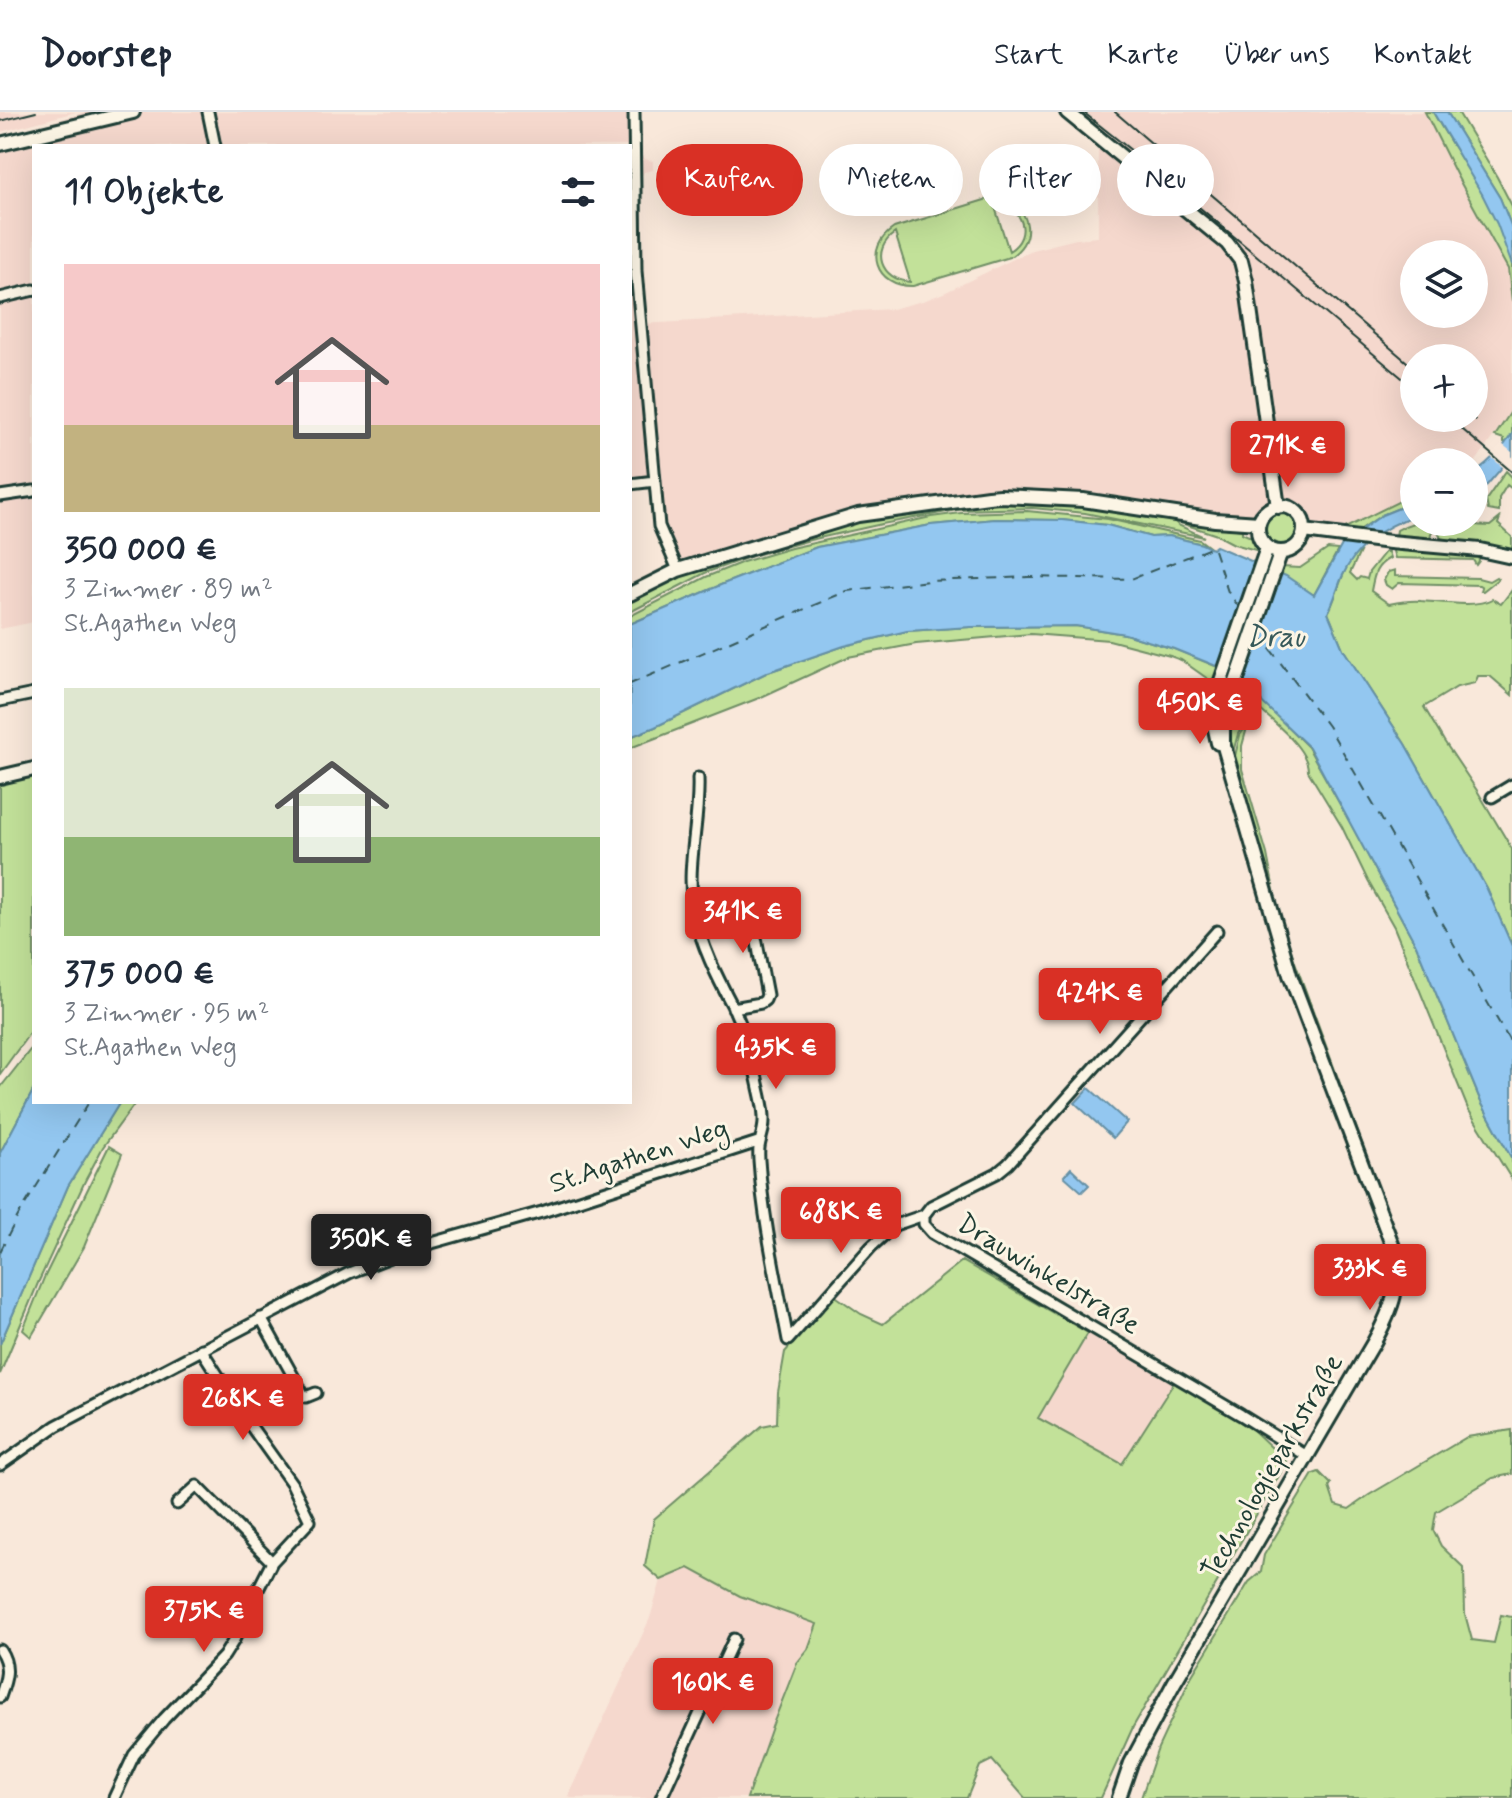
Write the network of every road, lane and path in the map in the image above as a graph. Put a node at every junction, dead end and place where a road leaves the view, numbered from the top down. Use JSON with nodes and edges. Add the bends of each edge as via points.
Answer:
{"nodes":[{"id":1,"x":133,"y":112,"type":"edge"},
{"id":2,"x":208,"y":112,"type":"edge"},
{"id":3,"x":634,"y":112,"type":"edge"},
{"id":4,"x":1067,"y":112,"type":"edge"},
{"id":5,"x":0,"y":144,"type":"edge"},
{"id":6,"x":215,"y":144,"type":"edge"},
{"id":7,"x":32,"y":290,"type":"edge"},
{"id":8,"x":0,"y":298,"type":"edge"},
{"id":9,"x":655,"y":481,"type":"junction"},
{"id":10,"x":632,"y":484,"type":"edge"},
{"id":11,"x":32,"y":491,"type":"edge"},
{"id":12,"x":0,"y":496,"type":"edge"},
{"id":13,"x":1278,"y":507,"type":"junction"},
{"id":14,"x":1259,"y":523,"type":"junction"},
{"id":15,"x":1304,"y":531,"type":"junction"},
{"id":16,"x":1266,"y":550,"type":"junction"},
{"id":17,"x":1281,"y":555,"type":"junction"},
{"id":18,"x":1512,"y":557,"type":"edge"},
{"id":19,"x":678,"y":570,"type":"junction"},
{"id":20,"x":632,"y":593,"type":"edge"},
{"id":21,"x":32,"y":694,"type":"edge"},
{"id":22,"x":0,"y":701,"type":"edge"},
{"id":23,"x":32,"y":769,"type":"edge"},
{"id":24,"x":0,"y":777,"type":"edge"},
{"id":25,"x":698,"y":778,"type":"dead end"},
{"id":26,"x":1234,"y":785,"type":"junction"},
{"id":27,"x":1512,"y":785,"type":"edge"},
{"id":28,"x":1492,"y":797,"type":"dead end"},
{"id":29,"x":1217,"y":931,"type":"dead end"},
{"id":30,"x":699,"y":932,"type":"junction"},
{"id":31,"x":733,"y":1008,"type":"junction"},
{"id":32,"x":758,"y":1142,"type":"junction"},
{"id":33,"x":924,"y":1215,"type":"junction"},
{"id":34,"x":261,"y":1318,"type":"junction"},
{"id":35,"x":201,"y":1349,"type":"junction"},
{"id":36,"x":316,"y":1393,"type":"dead end"},
{"id":37,"x":1307,"y":1456,"type":"junction"},
{"id":38,"x":0,"y":1465,"type":"edge"},
{"id":39,"x":177,"y":1504,"type":"dead end"},
{"id":40,"x":272,"y":1562,"type":"junction"},
{"id":41,"x":734,"y":1639,"type":"dead end"},
{"id":42,"x":0,"y":1650,"type":"edge"},
{"id":43,"x":0,"y":1697,"type":"edge"},
{"id":44,"x":114,"y":1798,"type":"edge"},
{"id":45,"x":661,"y":1798,"type":"edge"},
{"id":46,"x":1119,"y":1798,"type":"edge"}],
"edges":[{"from":1,"to":5,"type":"street"},
{"from":2,"to":6,"type":"street"},
{"from":3,"to":9,"type":"street","via":[[636,271]]},
{"from":4,"to":13,"type":"street","via":[[1227,243],[1241,261]]},
{"from":7,"to":8,"type":"street"},
{"from":9,"to":10,"type":"street"},
{"from":9,"to":19,"type":"street","via":[[660,531]]},
{"from":11,"to":12,"type":"street"},
{"from":13,"to":14,"type":"street"},
{"from":13,"to":15,"type":"street","via":[[1299,515]]},
{"from":14,"to":16,"type":"street"},
{"from":14,"to":19,"type":"street","via":[[1083,500],[996,496],[858,515]]},
{"from":15,"to":17,"type":"street","via":[[1298,545]]},
{"from":15,"to":18,"type":"street"},
{"from":16,"to":17,"type":"street"},
{"from":16,"to":26,"type":"street","name":"Technologieparkstraße","via":[[1212,714]]},
{"from":17,"to":26,"type":"street","name":"Technologieparkstraße","via":[[1228,705],[1222,738]]},
{"from":19,"to":20,"type":"street"},
{"from":21,"to":22,"type":"street"},
{"from":23,"to":24,"type":"street"},
{"from":25,"to":30,"type":"street","via":[[690,873]]},
{"from":26,"to":37,"type":"street","name":"Technologieparkstraße","via":[[1290,975],[1396,1261],[1396,1288],[1385,1321]]},
{"from":27,"to":28,"type":"street"},
{"from":29,"to":33,"type":"street","name":"Drauwinkelstraße","via":[[1008,1164],[931,1206]]},
{"from":30,"to":31,"type":"street"},
{"from":30,"to":31,"type":"street","via":[[754,927],[767,995],[761,1003]]},
{"from":31,"to":32,"type":"street","via":[[759,1088],[764,1120]]},
{"from":32,"to":33,"type":"street","name":"St.Agathen Weg","via":[[788,1340],[895,1225]]},
{"from":32,"to":34,"type":"street","name":"St.Agathen Weg","via":[[414,1248],[349,1273]]},
{"from":33,"to":37,"type":"street","name":"Drauwinkelstraße","via":[[932,1233]]},
{"from":34,"to":35,"type":"street","name":"St.Agathen Weg"},
{"from":34,"to":36,"type":"street","via":[[303,1394]]},
{"from":35,"to":38,"type":"street","name":"St.Agathen Weg","via":[[56,1426]]},
{"from":35,"to":40,"type":"street","via":[[287,1475],[310,1521]]},
{"from":37,"to":46,"type":"street","name":"Technologieparkstraße","via":[[1174,1683],[1131,1763]]},
{"from":39,"to":40,"type":"street","via":[[197,1486]]},
{"from":40,"to":44,"type":"street","via":[[224,1656],[145,1740]]},
{"from":41,"to":45,"type":"street"},
{"from":42,"to":43,"type":"street","via":[[7,1676]]}]}
